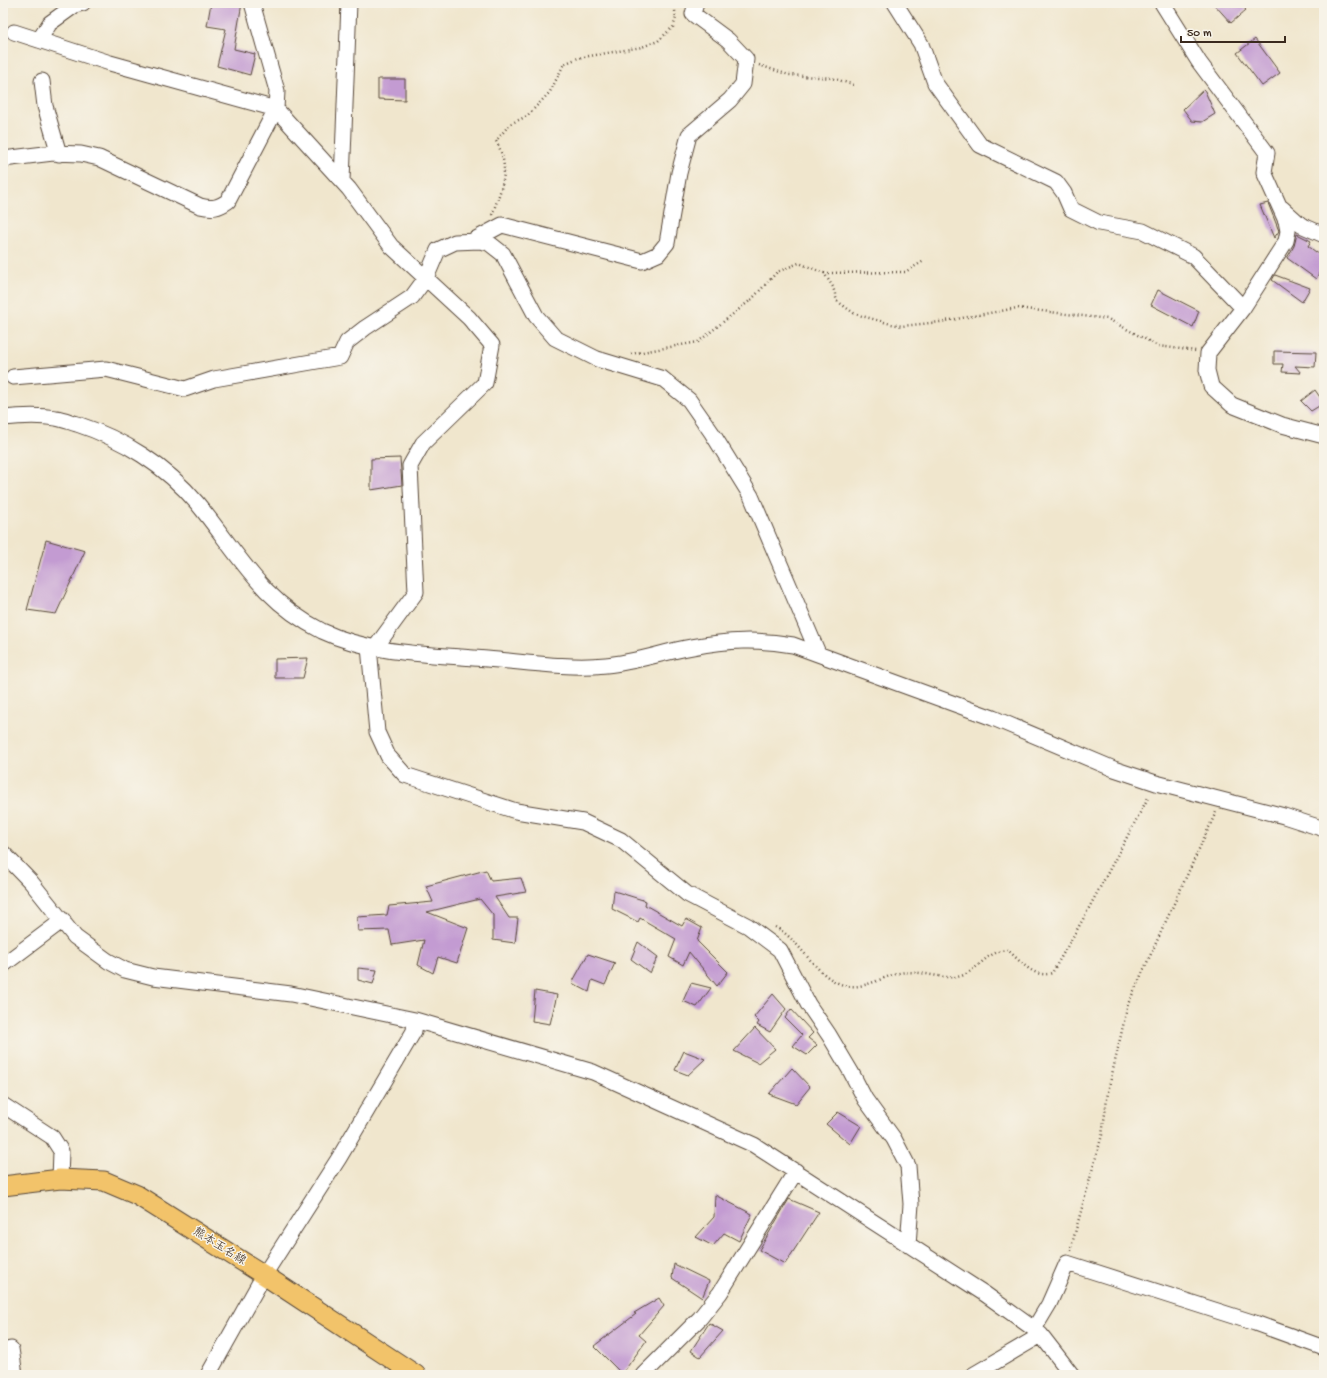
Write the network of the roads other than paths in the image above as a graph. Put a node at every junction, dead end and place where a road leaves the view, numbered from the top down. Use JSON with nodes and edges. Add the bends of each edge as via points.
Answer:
{"nodes":[{"id":1,"x":82,"y":3,"type":"edge"},
{"id":2,"x":252,"y":3,"type":"edge"},
{"id":3,"x":349,"y":3,"type":"edge"},
{"id":4,"x":696,"y":3,"type":"edge"},
{"id":5,"x":895,"y":3,"type":"edge"},
{"id":6,"x":1162,"y":3,"type":"edge"},
{"id":7,"x":14,"y":32,"type":"dead end"},
{"id":8,"x":39,"y":40,"type":"junction"},
{"id":9,"x":42,"y":81,"type":"dead end"},
{"id":10,"x":276,"y":109,"type":"junction"},
{"id":11,"x":59,"y":154,"type":"junction"},
{"id":12,"x":3,"y":159,"type":"edge"},
{"id":13,"x":342,"y":181,"type":"junction"},
{"id":14,"x":1279,"y":206,"type":"junction"},
{"id":15,"x":1324,"y":235,"type":"edge"},
{"id":16,"x":477,"y":241,"type":"junction"},
{"id":17,"x":426,"y":278,"type":"junction"},
{"id":18,"x":1243,"y":308,"type":"junction"},
{"id":19,"x":13,"y":377,"type":"dead end"},
{"id":20,"x":3,"y":418,"type":"edge"},
{"id":21,"x":1324,"y":436,"type":"edge"},
{"id":22,"x":372,"y":647,"type":"junction"},
{"id":23,"x":818,"y":653,"type":"junction"},
{"id":24,"x":1324,"y":829,"type":"edge"},
{"id":25,"x":3,"y":853,"type":"edge"},
{"id":26,"x":63,"y":920,"type":"junction"},
{"id":27,"x":3,"y":965,"type":"edge"},
{"id":28,"x":415,"y":1020,"type":"junction"},
{"id":29,"x":3,"y":1105,"type":"edge"},
{"id":30,"x":796,"y":1171,"type":"junction"},
{"id":31,"x":60,"y":1179,"type":"junction"},
{"id":32,"x":3,"y":1186,"type":"edge"},
{"id":33,"x":908,"y":1245,"type":"junction"},
{"id":34,"x":264,"y":1275,"type":"junction"},
{"id":35,"x":1038,"y":1332,"type":"junction"},
{"id":36,"x":1324,"y":1348,"type":"edge"},
{"id":37,"x":3,"y":1351,"type":"edge"},
{"id":38,"x":15,"y":1375,"type":"edge"},
{"id":39,"x":208,"y":1375,"type":"edge"},
{"id":40,"x":416,"y":1375,"type":"edge"},
{"id":41,"x":643,"y":1375,"type":"edge"},
{"id":42,"x":973,"y":1375,"type":"edge"},
{"id":43,"x":1072,"y":1375,"type":"edge"}],
"edges":[{"from":1,"to":8,"type":"street","via":[[75,5],[50,23]]},
{"from":2,"to":10,"type":"street","via":[[277,91]]},
{"from":3,"to":13,"type":"street"},
{"from":4,"to":16,"type":"street","via":[[693,14],[728,40],[746,60],[743,84],[730,100],[689,135],[679,173],[667,243],[658,254],[642,261],[502,225]]},
{"from":5,"to":18,"type":"street","via":[[921,44],[935,83],[980,145],[1056,182],[1071,209],[1099,223],[1143,231],[1193,256]]},
{"from":6,"to":14,"type":"street","via":[[1199,62],[1267,153],[1264,172]]},
{"from":7,"to":8,"type":"street"},
{"from":8,"to":10,"type":"street","via":[[110,63]]},
{"from":9,"to":11,"type":"street","via":[[45,106]]},
{"from":10,"to":11,"type":"street","via":[[228,201],[212,209],[200,206],[100,158],[81,154]]},
{"from":10,"to":13,"type":"street"},
{"from":11,"to":12,"type":"street"},
{"from":13,"to":17,"type":"street","via":[[391,246]]},
{"from":14,"to":15,"type":"street","via":[[1301,225]]},
{"from":14,"to":18,"type":"street","via":[[1286,221],[1286,241]]},
{"from":16,"to":17,"type":"street","via":[[455,242],[438,250]]},
{"from":16,"to":23,"type":"street","via":[[489,243],[503,254],[536,316],[555,338],[597,359],[663,380],[689,400],[748,490]]},
{"from":17,"to":19,"type":"street","via":[[412,297],[347,342],[340,357],[214,379],[185,389],[106,369]]},
{"from":17,"to":22,"type":"street","via":[[469,318],[492,345],[485,383],[423,443],[410,466],[416,592]]},
{"from":18,"to":21,"type":"street","via":[[1208,353],[1207,370],[1211,386],[1232,405],[1282,425]]},
{"from":20,"to":22,"type":"street","via":[[57,418],[98,431],[128,445],[170,474],[197,503],[255,580],[295,616],[324,632]]},
{"from":22,"to":23,"type":"street","via":[[544,664],[604,666],[640,661],[691,647],[730,641],[763,640],[793,645]]},
{"from":22,"to":33,"type":"street","via":[[377,732],[388,756],[405,775],[516,811],[583,822],[620,840],[687,894],[748,926],[780,950],[808,1004],[852,1072],[865,1099],[894,1138],[908,1166],[911,1204]]},
{"from":23,"to":24,"type":"street","via":[[993,718],[1114,769]]},
{"from":25,"to":26,"type":"street"},
{"from":26,"to":27,"type":"street"},
{"from":26,"to":28,"type":"street","via":[[75,937],[125,970],[153,977],[291,994]]},
{"from":28,"to":30,"type":"street","via":[[593,1072],[754,1145]]},
{"from":28,"to":34,"type":"street","via":[[414,1030],[339,1158]]},
{"from":29,"to":31,"type":"street","via":[[52,1137],[61,1151]]},
{"from":30,"to":33,"type":"street"},
{"from":30,"to":41,"type":"street","via":[[720,1293],[700,1318]]},
{"from":31,"to":32,"type":"main road","name":"熊本玉名線"},
{"from":31,"to":34,"type":"main road","name":"熊本玉名線","via":[[104,1181],[137,1196]]},
{"from":33,"to":35,"type":"street","via":[[985,1294]]},
{"from":34,"to":39,"type":"street"},
{"from":34,"to":40,"type":"main road","name":"熊本玉名線"},
{"from":35,"to":36,"type":"street","via":[[1067,1263],[1255,1323]]},
{"from":35,"to":42,"type":"street"},
{"from":35,"to":43,"type":"street"},
{"from":37,"to":38,"type":"street","via":[[11,1349]]}]}
